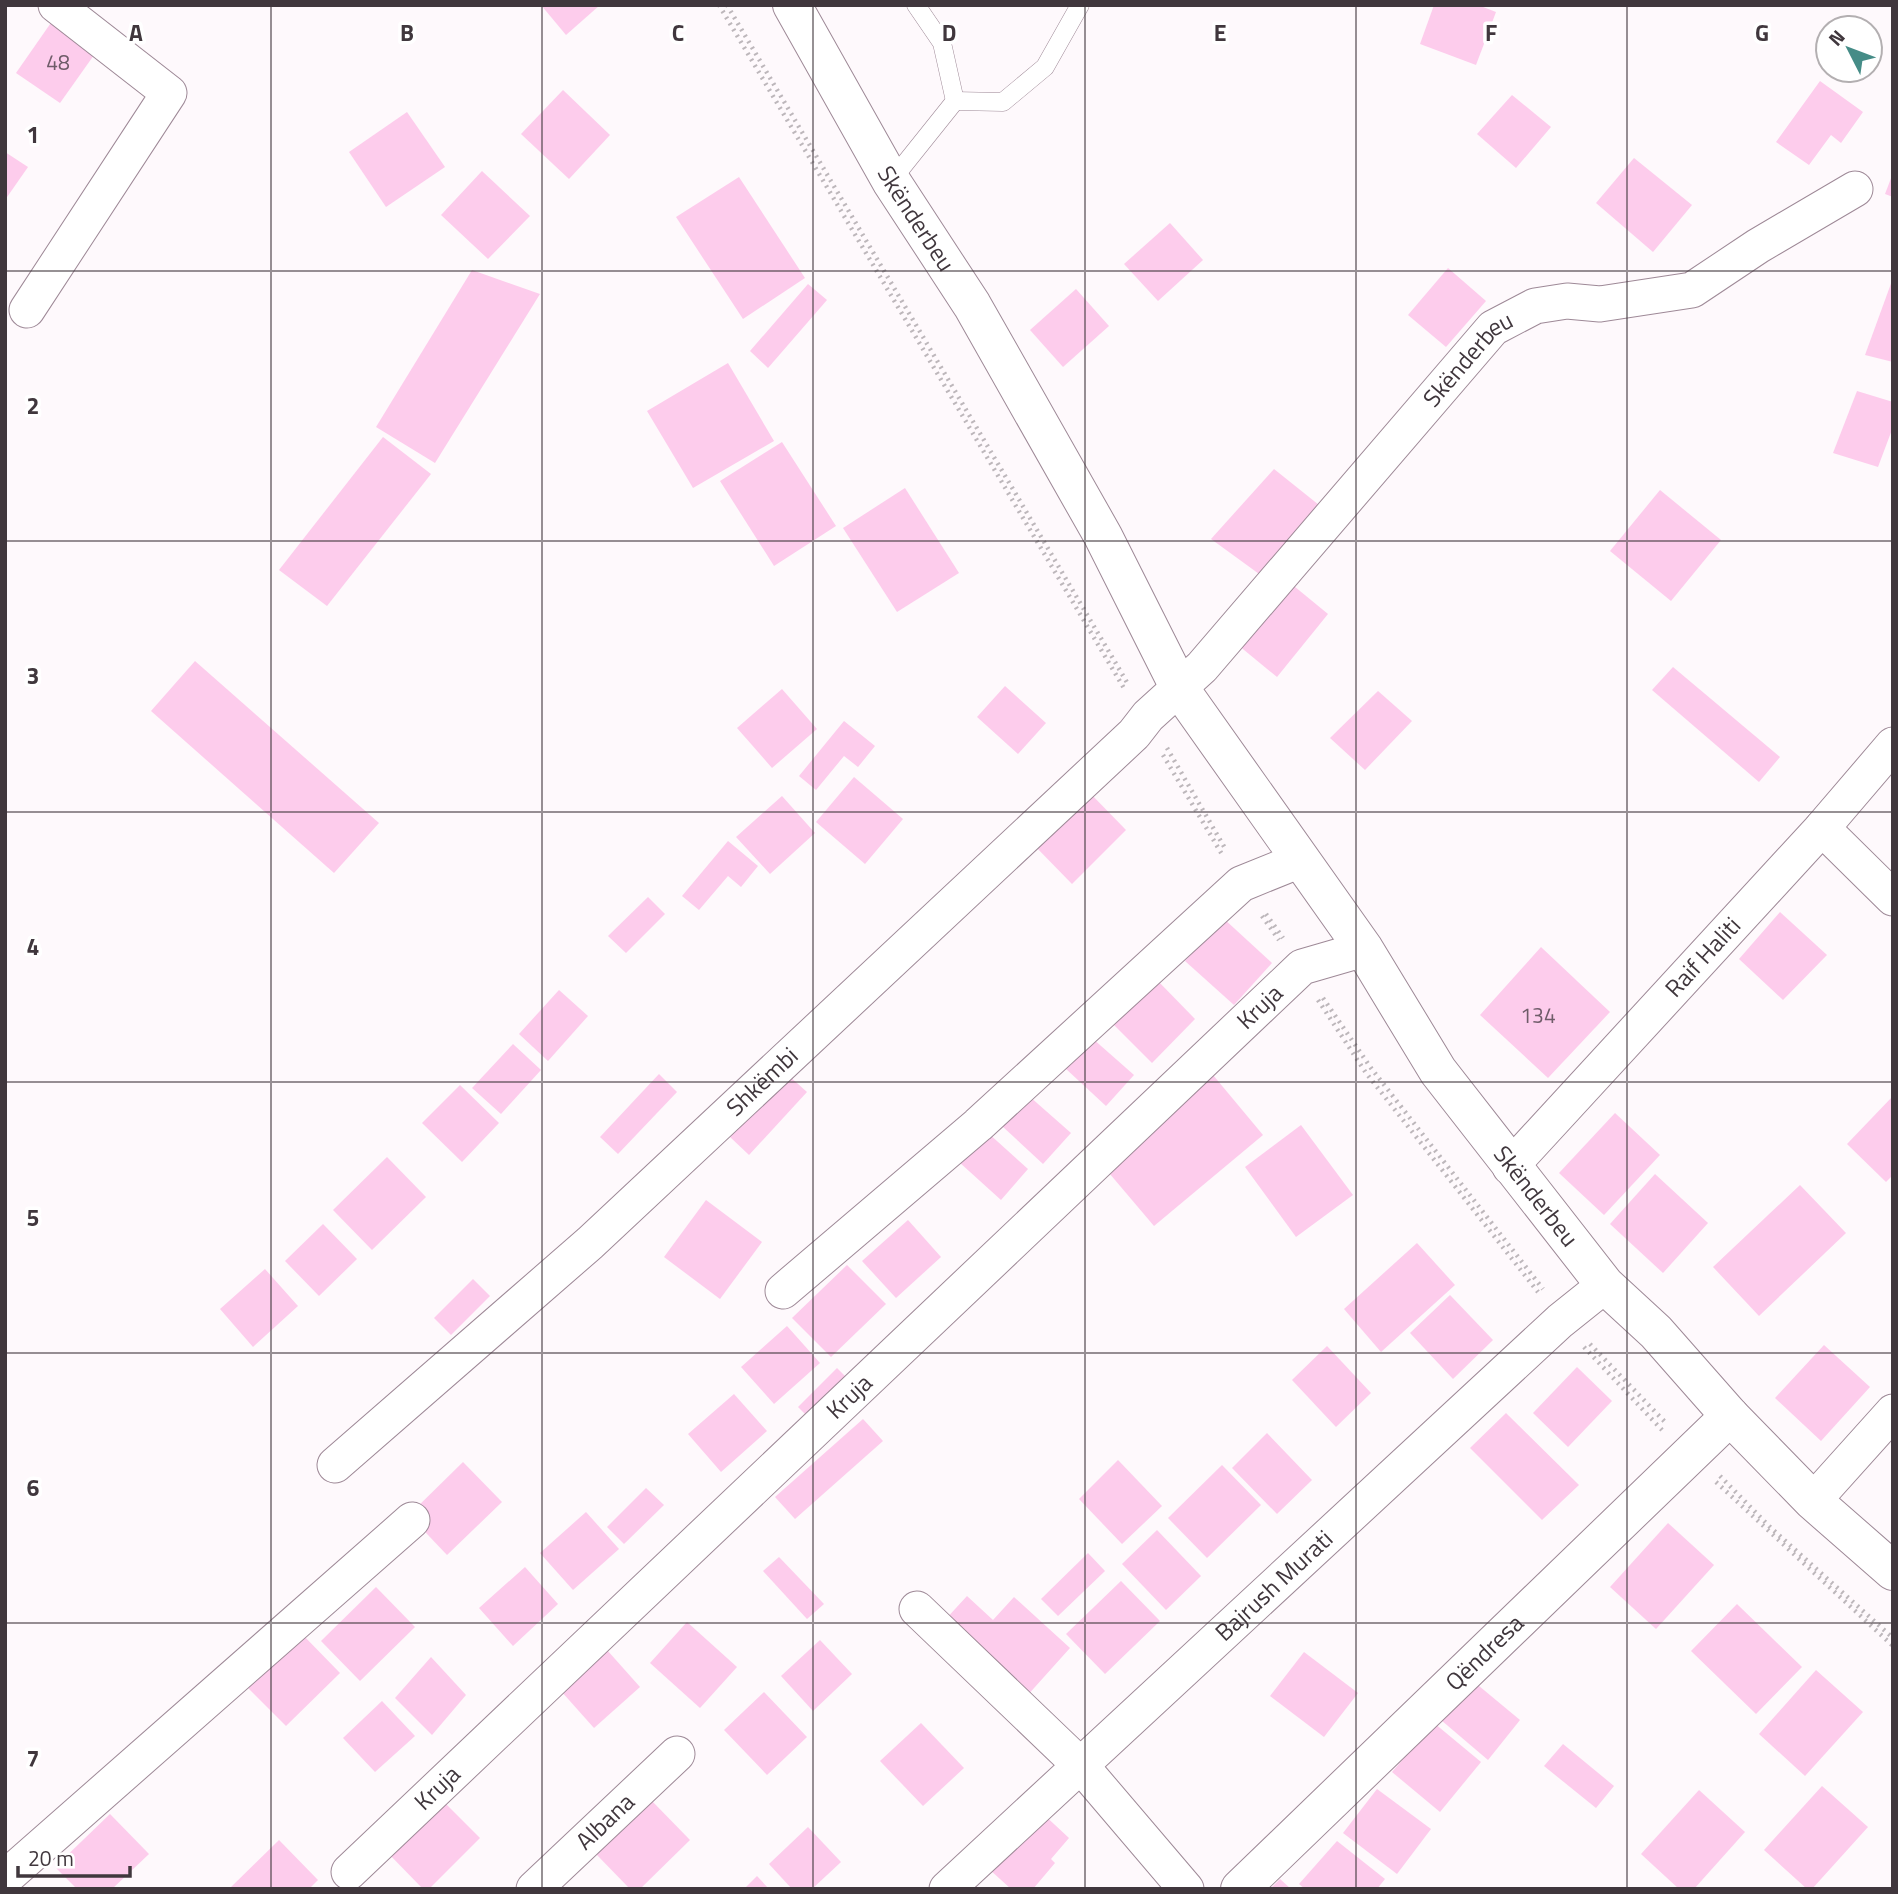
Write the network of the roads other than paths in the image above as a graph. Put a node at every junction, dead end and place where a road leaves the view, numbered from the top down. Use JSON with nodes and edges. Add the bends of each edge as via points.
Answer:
{"nodes":[{"id":1,"x":57,"y":5,"type":"edge"},
{"id":2,"x":792,"y":5,"type":"edge"},
{"id":3,"x":916,"y":5,"type":"edge"},
{"id":4,"x":1080,"y":5,"type":"edge"},
{"id":5,"x":955,"y":101,"type":"junction"},
{"id":6,"x":891,"y":181,"type":"junction"},
{"id":7,"x":1855,"y":189,"type":"dead end"},
{"id":8,"x":27,"y":310,"type":"dead end"},
{"id":9,"x":1180,"y":689,"type":"junction"},
{"id":10,"x":1893,"y":745,"type":"edge"},
{"id":11,"x":1822,"y":828,"type":"junction"},
{"id":12,"x":1300,"y":860,"type":"junction"},
{"id":13,"x":1893,"y":898,"type":"edge"},
{"id":14,"x":1364,"y":949,"type":"junction"},
{"id":15,"x":1510,"y":1167,"type":"junction"},
{"id":16,"x":1605,"y":1285,"type":"junction"},
{"id":17,"x":783,"y":1291,"type":"dead end"},
{"id":18,"x":1893,"y":1412,"type":"edge"},
{"id":19,"x":1730,"y":1416,"type":"junction"},
{"id":20,"x":335,"y":1465,"type":"dead end"},
{"id":21,"x":1813,"y":1501,"type":"junction"},
{"id":22,"x":412,"y":1520,"type":"dead end"},
{"id":23,"x":1893,"y":1571,"type":"edge"},
{"id":24,"x":917,"y":1609,"type":"dead end"},
{"id":25,"x":677,"y":1754,"type":"dead end"},
{"id":26,"x":1082,"y":1767,"type":"junction"},
{"id":27,"x":349,"y":1872,"type":"dead end"},
{"id":28,"x":5,"y":1878,"type":"edge"},
{"id":29,"x":534,"y":1889,"type":"edge"},
{"id":30,"x":947,"y":1889,"type":"edge"},
{"id":31,"x":1186,"y":1889,"type":"edge"},
{"id":32,"x":1240,"y":1889,"type":"edge"}],
"edges":[{"from":1,"to":8,"type":"street","via":[[169,93]]},
{"from":2,"to":6,"type":"main road","name":"Skënderbeu"},
{"from":3,"to":5,"type":"lane","via":[[942,43]]},
{"from":4,"to":5,"type":"lane","via":[[1045,67],[1003,102]]},
{"from":5,"to":6,"type":"lane"},
{"from":6,"to":9,"type":"main road","name":"Skënderbeu","via":[[972,305],[1103,536]]},
{"from":7,"to":9,"type":"street","name":"Skënderbeu","via":[[1692,290],[1600,304],[1567,301],[1535,306],[1493,328]]},
{"from":9,"to":12,"type":"main road","name":"Skënderbeu"},
{"from":9,"to":20,"type":"street","name":"Shkëmbi","via":[[590,1244]]},
{"from":10,"to":11,"type":"street","name":"Raif Haliti"},
{"from":11,"to":13,"type":"street"},
{"from":11,"to":15,"type":"street","name":"Raif Haliti"},
{"from":12,"to":14,"type":"main road","name":"Skënderbeu"},
{"from":12,"to":17,"type":"street","via":[[1241,884],[978,1125]]},
{"from":14,"to":15,"type":"main road","name":"Skënderbeu","via":[[1438,1071]]},
{"from":14,"to":27,"type":"street","name":"Kruja","via":[[1301,967]]},
{"from":15,"to":16,"type":"main road","name":"Skënderbeu"},
{"from":16,"to":19,"type":"main road","name":"Skënderbeu","via":[[1656,1332]]},
{"from":16,"to":26,"type":"street","name":"Bajrush Murati","via":[[1565,1317]]},
{"from":18,"to":21,"type":"street"},
{"from":19,"to":21,"type":"main road","name":"Skënderbeu"},
{"from":19,"to":32,"type":"main road","name":"Qëndresa"},
{"from":21,"to":23,"type":"main road","name":"Skënderbeu"},
{"from":22,"to":28,"type":"street"},
{"from":24,"to":26,"type":"street"},
{"from":25,"to":29,"type":"street","name":"Albana"},
{"from":26,"to":30,"type":"street","name":"Bajrush Murati"},
{"from":26,"to":31,"type":"street"}]}
